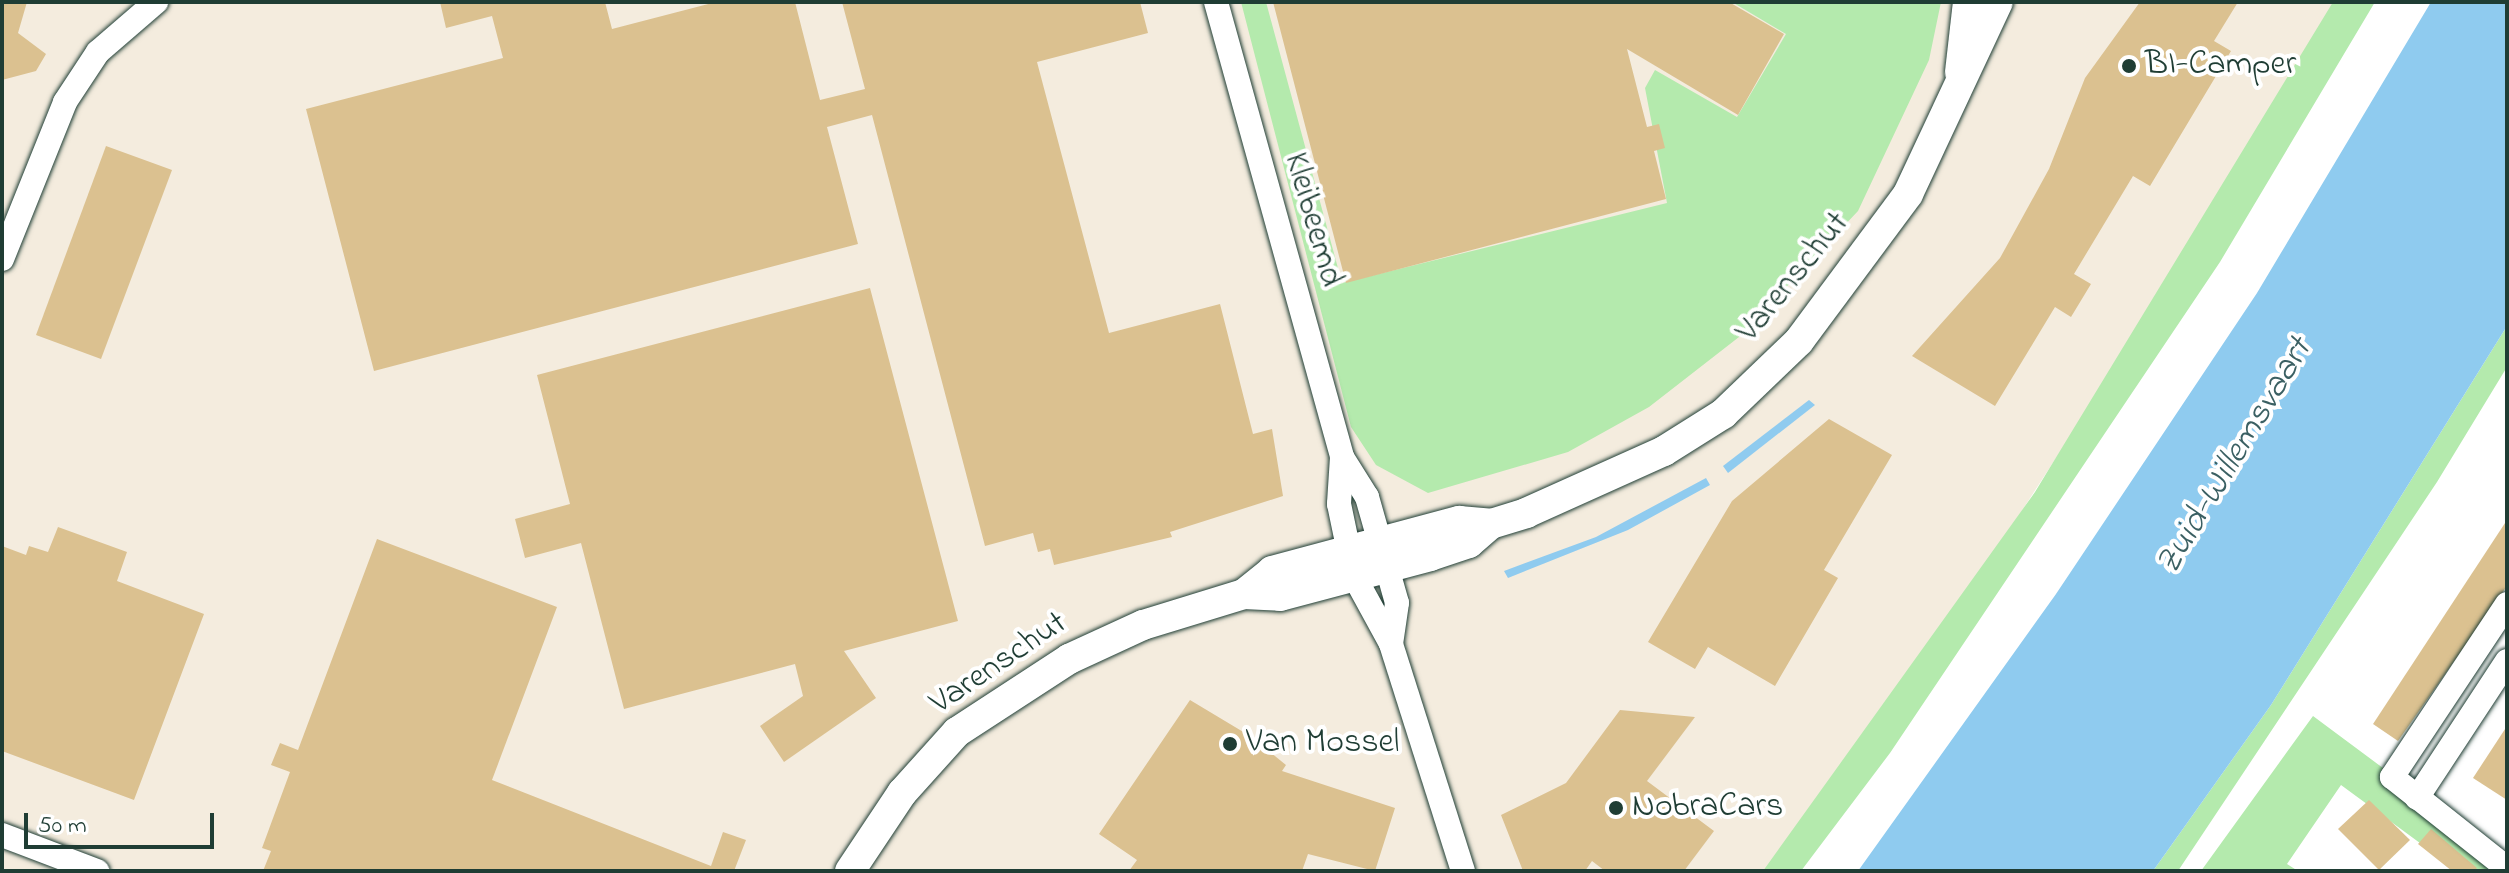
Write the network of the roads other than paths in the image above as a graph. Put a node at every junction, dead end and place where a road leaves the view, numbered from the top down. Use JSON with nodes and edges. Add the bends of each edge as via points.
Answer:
{"nodes":[{"id":1,"x":156,"y":2,"type":"edge"},
{"id":2,"x":1216,"y":2,"type":"edge"},
{"id":3,"x":1968,"y":2,"type":"edge"},
{"id":4,"x":1998,"y":2,"type":"edge"},
{"id":5,"x":1959,"y":79,"type":"junction"},
{"id":6,"x":4,"y":247,"type":"edge"},
{"id":7,"x":1342,"y":457,"type":"junction"},
{"id":8,"x":1382,"y":555,"type":"junction"},
{"id":9,"x":1351,"y":564,"type":"junction"},
{"id":10,"x":2507,"y":604,"type":"edge"},
{"id":11,"x":1391,"y":644,"type":"junction"},
{"id":12,"x":2507,"y":661,"type":"edge"},
{"id":13,"x":2417,"y":798,"type":"junction"},
{"id":14,"x":2,"y":835,"type":"edge"},
{"id":15,"x":2507,"y":868,"type":"edge"},
{"id":16,"x":97,"y":871,"type":"edge"},
{"id":17,"x":850,"y":871,"type":"edge"},
{"id":18,"x":1463,"y":871,"type":"edge"}],
"edges":[{"from":1,"to":6,"type":"street","via":[[98,52],[65,102]]},
{"from":2,"to":7,"type":"street","name":"Kleibeemd"},
{"from":3,"to":5,"type":"street","name":"Varenschut"},
{"from":4,"to":5,"type":"street","name":"Varenschut","via":[[1989,30]]},
{"from":5,"to":8,"type":"street","name":"Varenschut","via":[[1908,194],[1799,341],[1745,393],[1664,451],[1491,524],[1469,543]]},
{"from":7,"to":8,"type":"street","name":"Kleibeemd","via":[[1367,497]]},
{"from":7,"to":9,"type":"street","name":"Kleibeemd","via":[[1339,504]]},
{"from":8,"to":9,"type":"street","name":"Varenschut"},
{"from":8,"to":11,"type":"street","via":[[1397,603]]},
{"from":9,"to":11,"type":"street"},
{"from":9,"to":17,"type":"street","name":"Varenschut","via":[[1280,596],[1244,594],[1105,640],[992,705],[933,756]]},
{"from":10,"to":13,"type":"street","via":[[2392,777]]},
{"from":11,"to":18,"type":"street"},
{"from":12,"to":13,"type":"street"},
{"from":13,"to":15,"type":"street"},
{"from":14,"to":16,"type":"street"}]}
